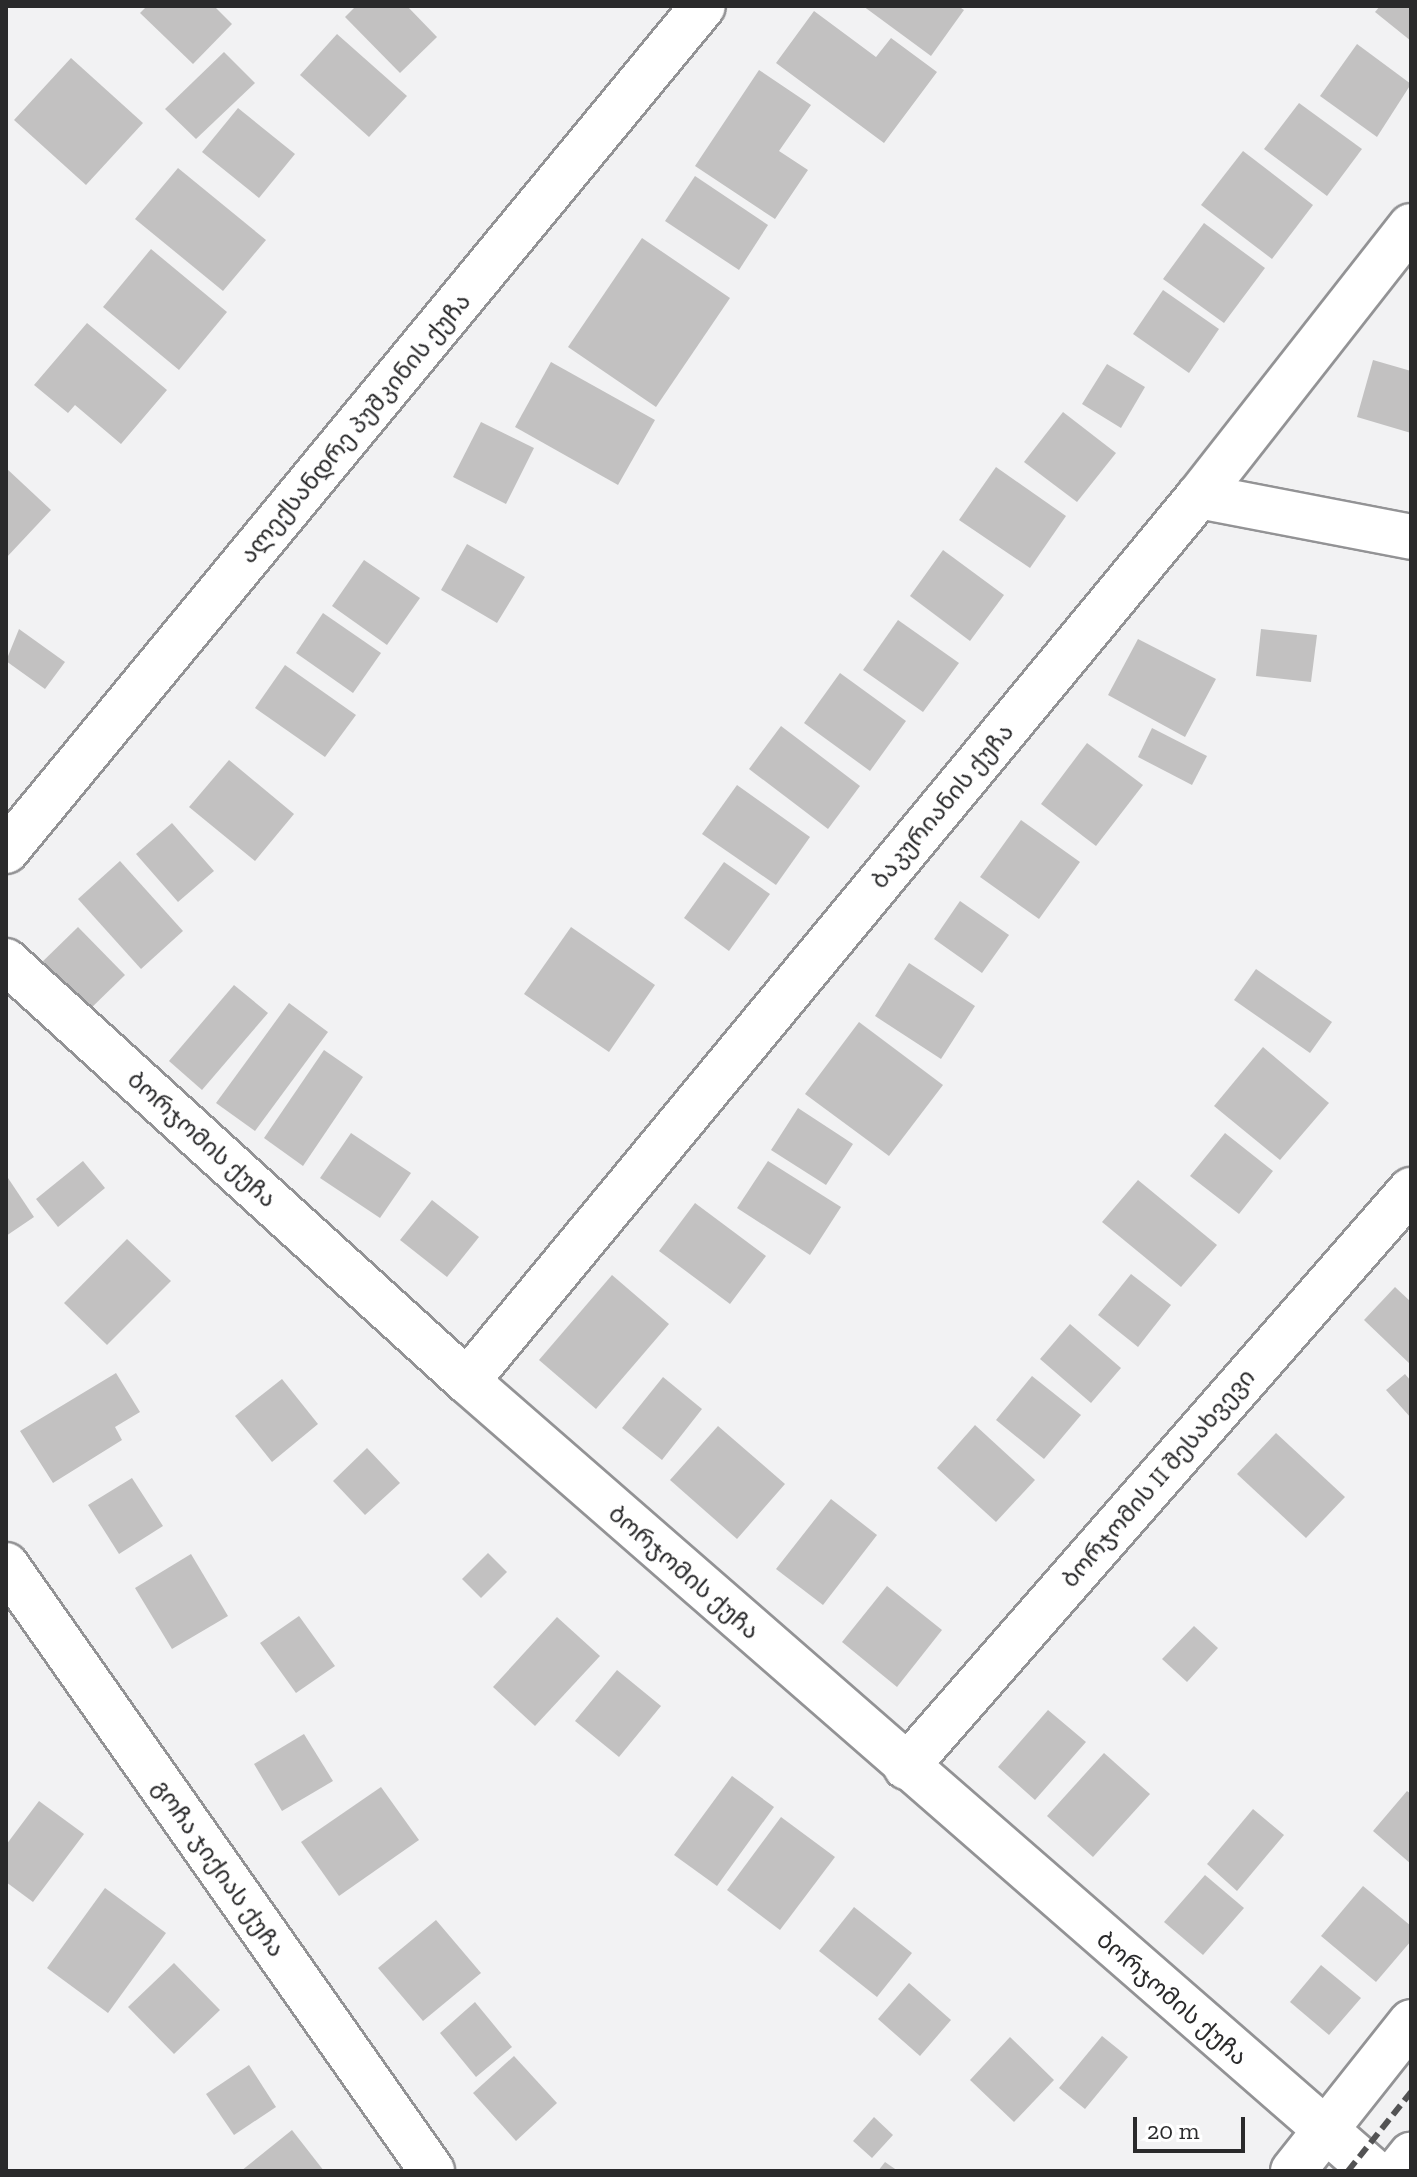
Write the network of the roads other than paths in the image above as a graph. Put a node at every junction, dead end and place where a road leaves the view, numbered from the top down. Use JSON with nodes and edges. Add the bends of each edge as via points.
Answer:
{"nodes":[{"id":1,"x":703,"y":6,"type":"edge"},
{"id":2,"x":1411,"y":226,"type":"edge"},
{"id":3,"x":1199,"y":496,"type":"junction"},
{"id":4,"x":1411,"y":537,"type":"edge"},
{"id":5,"x":6,"y":851,"type":"edge"},
{"id":6,"x":6,"y":961,"type":"edge"},
{"id":7,"x":1411,"y":1190,"type":"edge"},
{"id":8,"x":467,"y":1381,"type":"junction"},
{"id":9,"x":6,"y":1565,"type":"edge"},
{"id":10,"x":906,"y":1767,"type":"junction"},
{"id":11,"x":1411,"y":2022,"type":"edge"},
{"id":12,"x":1324,"y":2131,"type":"junction"},
{"id":13,"x":1411,"y":2155,"type":"edge"},
{"id":14,"x":432,"y":2171,"type":"edge"},
{"id":15,"x":1293,"y":2171,"type":"edge"},
{"id":16,"x":1373,"y":2171,"type":"edge"},
{"id":17,"x":1398,"y":2171,"type":"edge"}],
"edges":[{"from":1,"to":5,"type":"street","name":"ალექსანდრე პუშკინის ქუჩა"},
{"from":2,"to":3,"type":"street","name":"ბაკურიანის ქუჩა"},
{"from":3,"to":4,"type":"street"},
{"from":3,"to":8,"type":"street","name":"ბაკურიანის ქუჩა"},
{"from":6,"to":8,"type":"street","name":"ბორჯომის ქუჩა"},
{"from":7,"to":10,"type":"street","name":"ბორჯომის II შესახვევი"},
{"from":8,"to":10,"type":"street","name":"ბორჯომის ქუჩა"},
{"from":9,"to":14,"type":"street","name":"გოჩა ჯიქიას ქუჩა"},
{"from":10,"to":12,"type":"street","name":"ბორჯომის ქუჩა"},
{"from":11,"to":12,"type":"street"},
{"from":12,"to":15,"type":"street"},
{"from":12,"to":16,"type":"street","name":"ბორჯომის ქუჩა"},
{"from":13,"to":17,"type":"street"}]}
